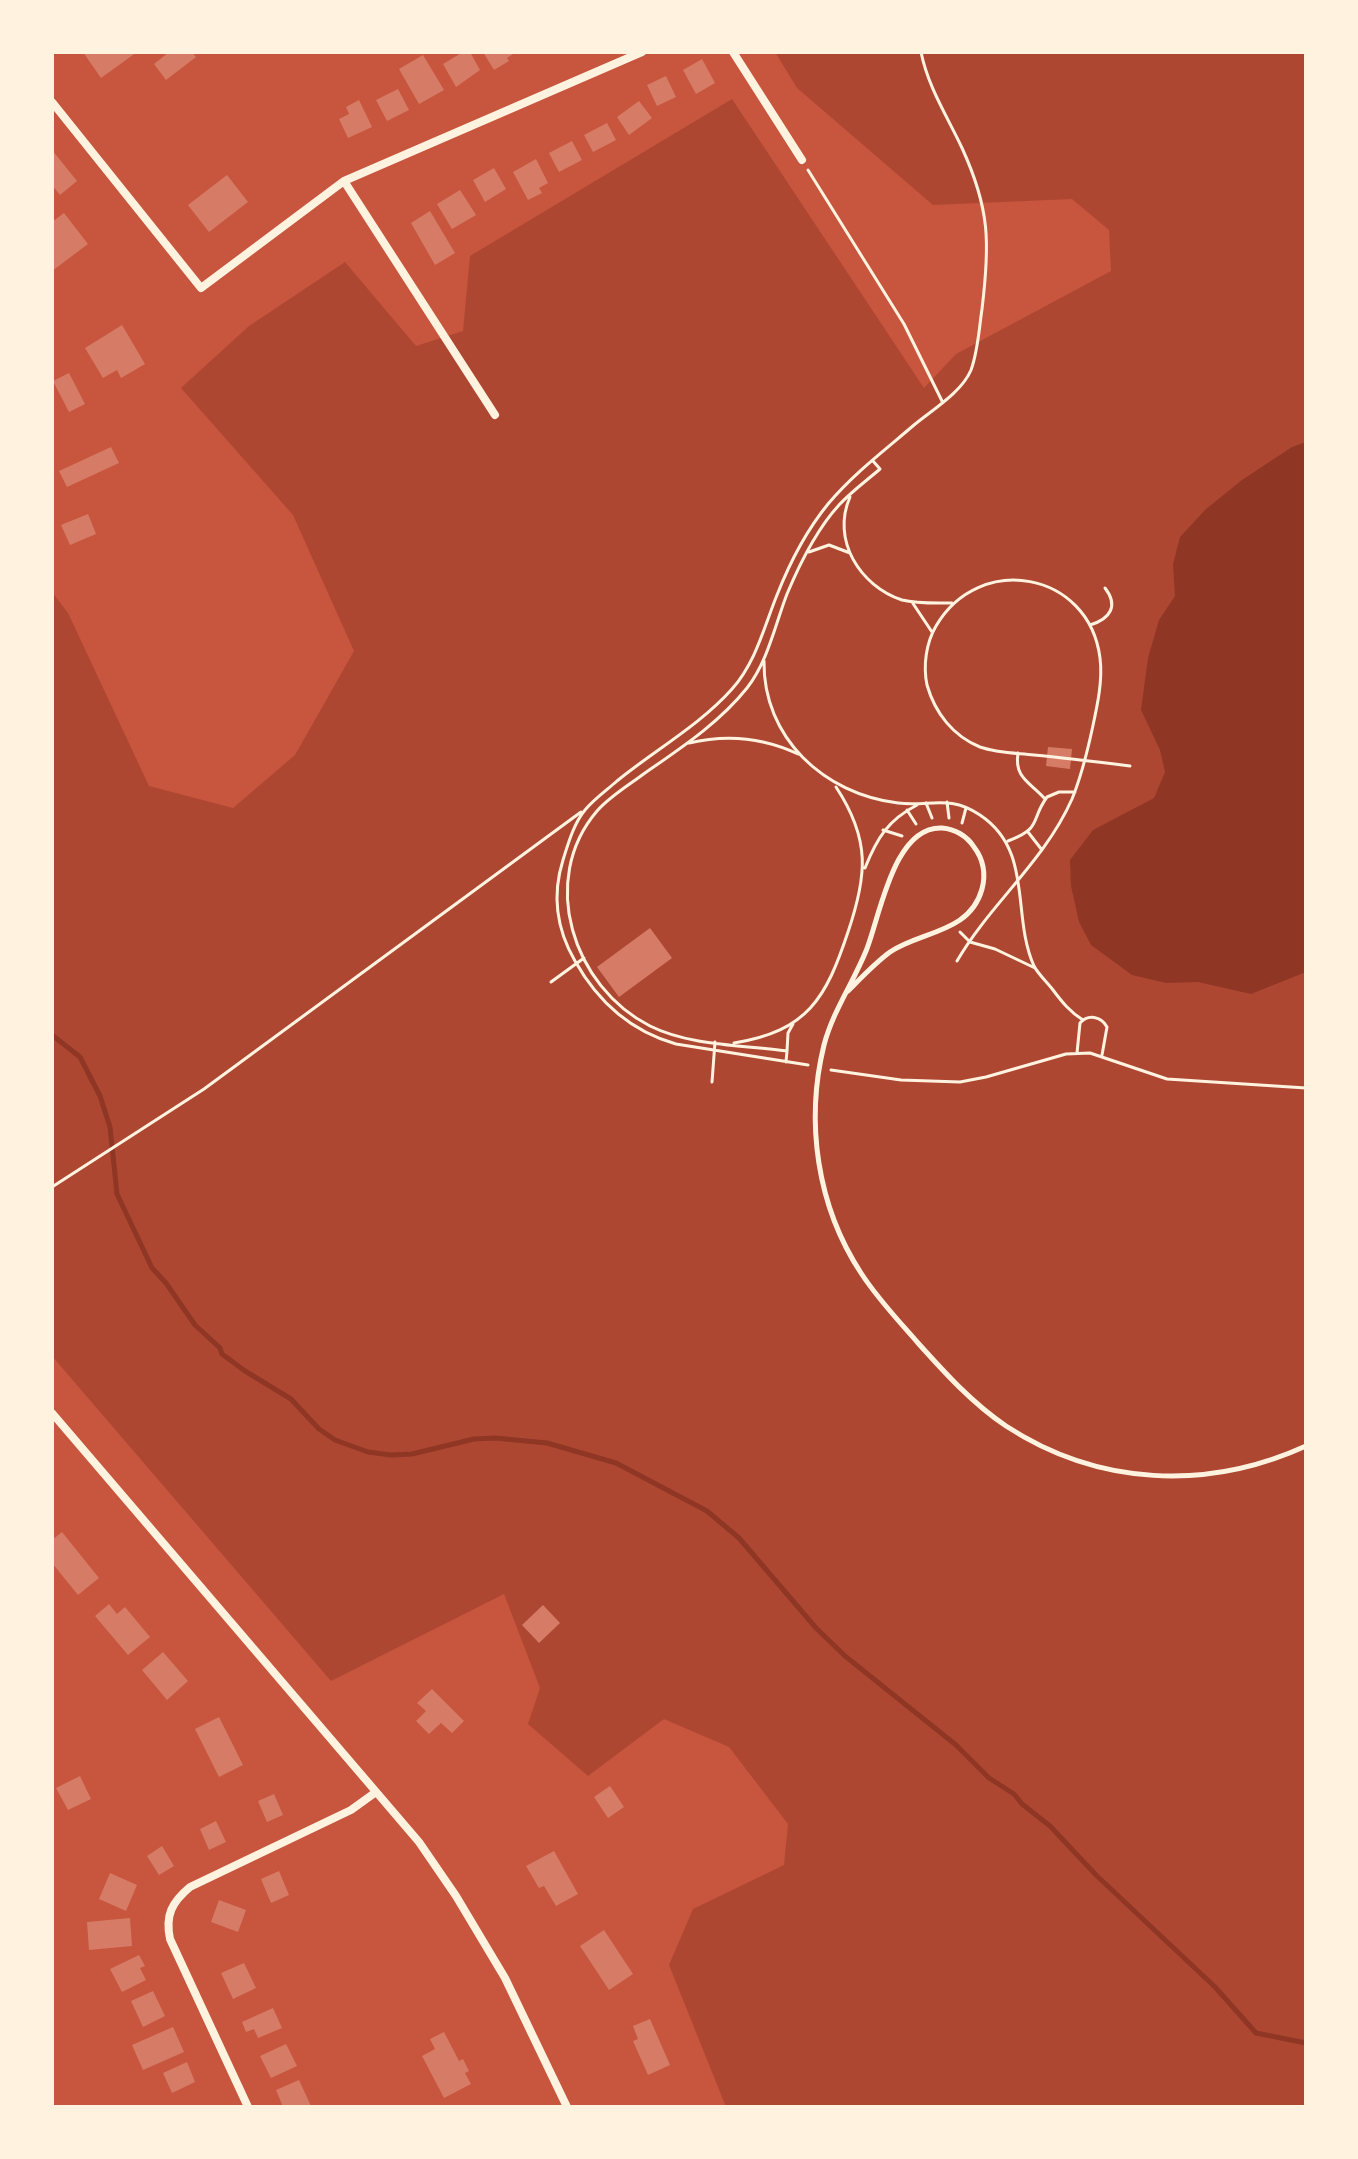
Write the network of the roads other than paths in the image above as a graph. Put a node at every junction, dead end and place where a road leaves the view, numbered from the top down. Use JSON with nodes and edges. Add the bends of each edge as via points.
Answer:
{"nodes":[{"id":1,"x":642,"y":52,"type":"edge"},
{"id":2,"x":733,"y":52,"type":"edge"},
{"id":3,"x":52,"y":102,"type":"edge"},
{"id":4,"x":802,"y":160,"type":"road end"},
{"id":5,"x":344,"y":181,"type":"junction"},
{"id":6,"x":495,"y":415,"type":"dead end"},
{"id":7,"x":848,"y":991,"type":"junction"},
{"id":8,"x":52,"y":1413,"type":"edge"},
{"id":9,"x":1306,"y":1446,"type":"edge"},
{"id":10,"x":376,"y":1792,"type":"junction"},
{"id":11,"x":248,"y":2107,"type":"edge"},
{"id":12,"x":567,"y":2107,"type":"edge"}],
"edges":[{"from":1,"to":5,"type":"street"},
{"from":2,"to":4,"type":"street"},
{"from":3,"to":5,"type":"street","via":[[201,288]]},
{"from":5,"to":6,"type":"street"},
{"from":7,"to":7,"type":"lane","via":[[892,951],[953,925],[975,905],[984,882],[982,862],[970,841],[937,829],[913,839],[897,862]]},
{"from":7,"to":9,"type":"lane","via":[[829,1029],[819,1067],[815,1131],[830,1209],[844,1245],[876,1294],[979,1406],[1049,1450],[1128,1474],[1202,1476],[1246,1468]]},
{"from":8,"to":10,"type":"street"},
{"from":10,"to":11,"type":"street","via":[[351,1810],[190,1887],[170,1909],[170,1939]]},
{"from":10,"to":12,"type":"street","via":[[456,1896],[505,1978]]}]}
